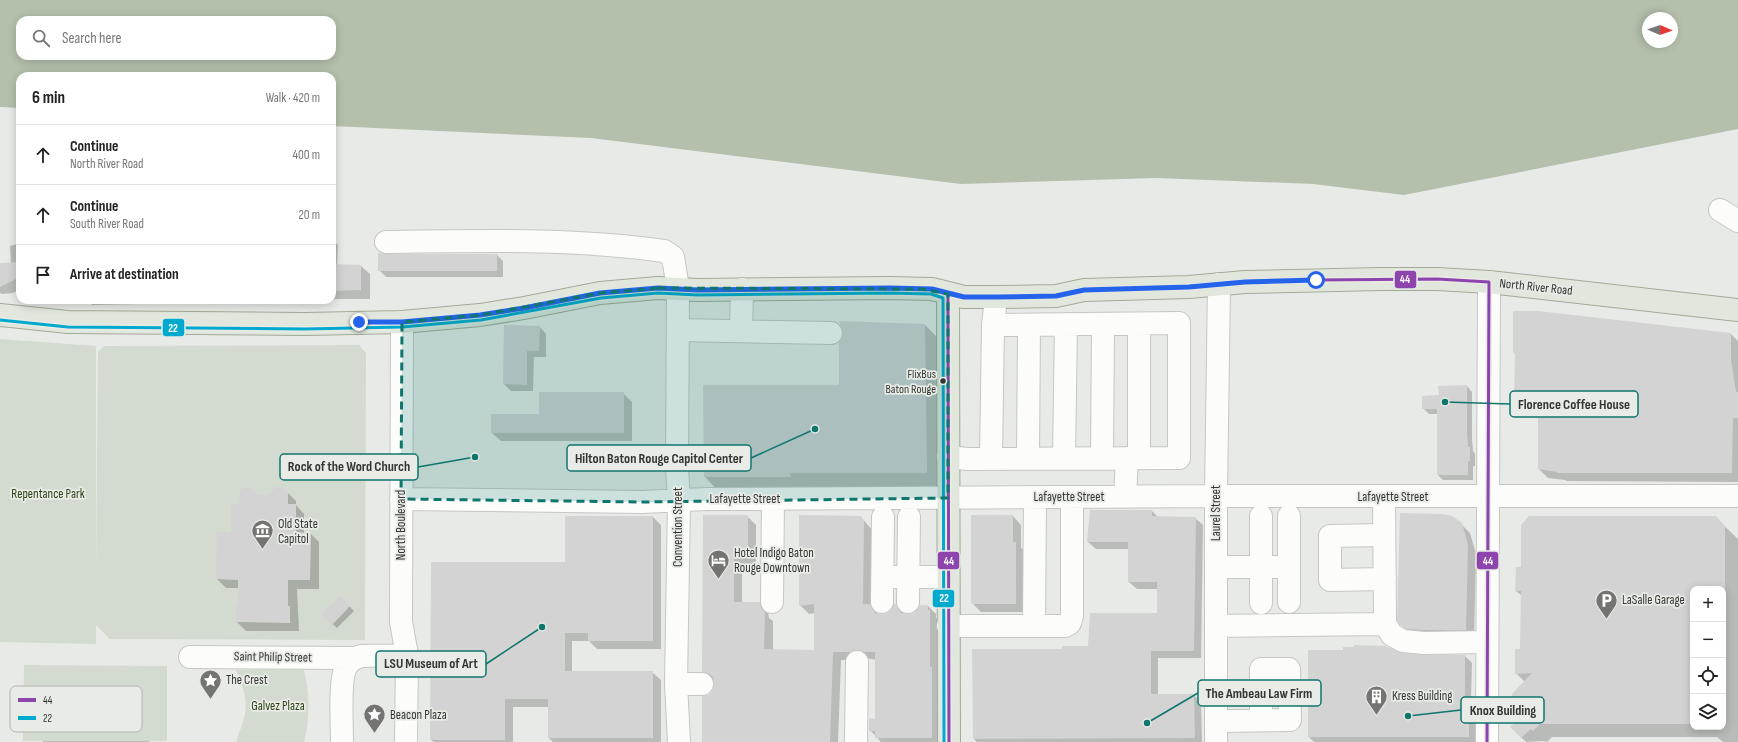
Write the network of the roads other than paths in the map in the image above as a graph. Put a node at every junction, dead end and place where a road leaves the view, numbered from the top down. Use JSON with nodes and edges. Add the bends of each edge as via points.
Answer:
{"nodes":[{"id":1,"x":1720,"y":210,"type":"dead end"},
{"id":2,"x":1738,"y":222,"type":"edge"},
{"id":3,"x":386,"y":242,"type":"dead end"},
{"id":4,"x":1489,"y":282,"type":"junction"},
{"id":5,"x":1219,"y":284,"type":"junction"},
{"id":6,"x":678,"y":288,"type":"junction"},
{"id":7,"x":742,"y":289,"type":"junction"},
{"id":8,"x":948,"y":294,"type":"junction"},
{"id":9,"x":996,"y":297,"type":"junction"},
{"id":10,"x":1738,"y":310,"type":"edge"},
{"id":11,"x":0,"y":315,"type":"edge"},
{"id":12,"x":402,"y":322,"type":"junction"},
{"id":13,"x":1029,"y":324,"type":"junction"},
{"id":14,"x":1066,"y":324,"type":"junction"},
{"id":15,"x":1103,"y":324,"type":"junction"},
{"id":16,"x":1139,"y":324,"type":"junction"},
{"id":17,"x":993,"y":325,"type":"junction"},
{"id":18,"x":678,"y":330,"type":"junction"},
{"id":19,"x":741,"y":331,"type":"junction"},
{"id":20,"x":831,"y":333,"type":"dead end"},
{"id":21,"x":948,"y":457,"type":"junction"},
{"id":22,"x":991,"y":458,"type":"junction"},
{"id":23,"x":1028,"y":458,"type":"junction"},
{"id":24,"x":1064,"y":458,"type":"junction"},
{"id":25,"x":1102,"y":458,"type":"junction"},
{"id":26,"x":1133,"y":458,"type":"junction"},
{"id":27,"x":1216,"y":496,"type":"junction"},
{"id":28,"x":1738,"y":496,"type":"edge"},
{"id":29,"x":1072,"y":497,"type":"junction"},
{"id":30,"x":1125,"y":497,"type":"junction"},
{"id":31,"x":1384,"y":497,"type":"junction"},
{"id":32,"x":1488,"y":497,"type":"junction"},
{"id":33,"x":948,"y":498,"type":"junction"},
{"id":34,"x":1035,"y":498,"type":"junction"},
{"id":35,"x":401,"y":499,"type":"junction"},
{"id":36,"x":773,"y":499,"type":"junction"},
{"id":37,"x":679,"y":501,"type":"junction"},
{"id":38,"x":1261,"y":516,"type":"dead end"},
{"id":39,"x":1289,"y":516,"type":"dead end"},
{"id":40,"x":883,"y":518,"type":"dead end"},
{"id":41,"x":909,"y":518,"type":"dead end"},
{"id":42,"x":1384,"y":535,"type":"junction"},
{"id":43,"x":1216,"y":567,"type":"junction"},
{"id":44,"x":1261,"y":567,"type":"junction"},
{"id":45,"x":1289,"y":568,"type":"junction"},
{"id":46,"x":882,"y":576,"type":"junction"},
{"id":47,"x":908,"y":577,"type":"junction"},
{"id":48,"x":948,"y":577,"type":"junction"},
{"id":49,"x":1385,"y":580,"type":"junction"},
{"id":50,"x":772,"y":602,"type":"dead end"},
{"id":51,"x":882,"y":602,"type":"dead end"},
{"id":52,"x":908,"y":602,"type":"dead end"},
{"id":53,"x":1289,"y":602,"type":"dead end"},
{"id":54,"x":1261,"y":603,"type":"dead end"},
{"id":55,"x":1385,"y":624,"type":"junction"},
{"id":56,"x":948,"y":626,"type":"junction"},
{"id":57,"x":1034,"y":626,"type":"junction"},
{"id":58,"x":1216,"y":626,"type":"junction"},
{"id":59,"x":1487,"y":642,"type":"junction"},
{"id":60,"x":407,"y":655,"type":"junction"},
{"id":61,"x":190,"y":656,"type":"dead end"},
{"id":62,"x":355,"y":658,"type":"junction"},
{"id":63,"x":856,"y":662,"type":"dead end"},
{"id":64,"x":676,"y":676,"type":"junction"},
{"id":65,"x":702,"y":676,"type":"dead end"},
{"id":66,"x":1261,"y":720,"type":"dead end"},
{"id":67,"x":1216,"y":732,"type":"edge"},
{"id":68,"x":342,"y":742,"type":"edge"},
{"id":69,"x":406,"y":742,"type":"edge"},
{"id":70,"x":679,"y":742,"type":"edge"},
{"id":71,"x":856,"y":742,"type":"edge"},
{"id":72,"x":949,"y":742,"type":"edge"},
{"id":73,"x":1487,"y":742,"type":"edge"}],
"edges":[{"from":1,"to":2,"type":"street"},
{"from":3,"to":6,"type":"street","name":"Convention Street","via":[[565,242],[664,251],[673,257]]},
{"from":4,"to":5,"type":"main road","name":"North River Road","via":[[1381,279]]},
{"from":4,"to":10,"type":"main road","name":"North River Road"},
{"from":4,"to":32,"type":"street"},
{"from":5,"to":9,"type":"main road","name":"North River Road","via":[[1084,290],[1056,296]]},
{"from":5,"to":27,"type":"street","name":"Laurel Street"},
{"from":6,"to":7,"type":"main road","name":"North River Road"},
{"from":6,"to":12,"type":"main road","name":"North River Road","via":[[609,291],[480,315]]},
{"from":6,"to":18,"type":"street","name":"Convention Street"},
{"from":7,"to":8,"type":"main road","name":"North River Road","via":[[932,289]]},
{"from":7,"to":19,"type":"street"},
{"from":8,"to":9,"type":"main road","name":"North River Road"},
{"from":8,"to":21,"type":"main road"},
{"from":9,"to":17,"type":"street"},
{"from":11,"to":12,"type":"main road","name":"North River Road","via":[[68,322]]},
{"from":12,"to":35,"type":"street","name":"North Boulevard"},
{"from":13,"to":14,"type":"street"},
{"from":13,"to":17,"type":"street"},
{"from":13,"to":23,"type":"street"},
{"from":14,"to":15,"type":"street"},
{"from":14,"to":24,"type":"street"},
{"from":15,"to":16,"type":"street"},
{"from":15,"to":25,"type":"street"},
{"from":16,"to":26,"type":"street"},
{"from":16,"to":26,"type":"street","via":[[1179,323],[1179,458]]},
{"from":17,"to":22,"type":"street"},
{"from":18,"to":19,"type":"street"},
{"from":18,"to":37,"type":"street","name":"Convention Street"},
{"from":19,"to":20,"type":"street"},
{"from":21,"to":22,"type":"street"},
{"from":21,"to":33,"type":"main road"},
{"from":22,"to":23,"type":"street"},
{"from":23,"to":24,"type":"street"},
{"from":24,"to":25,"type":"street"},
{"from":25,"to":26,"type":"street"},
{"from":26,"to":30,"type":"street"},
{"from":27,"to":30,"type":"street","name":"Lafayette Street"},
{"from":27,"to":31,"type":"street","name":"Lafayette Street"},
{"from":27,"to":43,"type":"street","name":"Laurel Street"},
{"from":28,"to":32,"type":"street","name":"Lafayette Street"},
{"from":29,"to":30,"type":"street","name":"Lafayette Street"},
{"from":29,"to":34,"type":"street","name":"Lafayette Street"},
{"from":29,"to":57,"type":"street","via":[[1072,620],[1068,626]]},
{"from":31,"to":32,"type":"street","name":"Lafayette Street"},
{"from":31,"to":42,"type":"street"},
{"from":32,"to":59,"type":"street"},
{"from":33,"to":34,"type":"street","name":"Lafayette Street"},
{"from":33,"to":36,"type":"street","name":"Lafayette Street"},
{"from":33,"to":48,"type":"main road"},
{"from":34,"to":57,"type":"street"},
{"from":35,"to":37,"type":"street","name":"Lafayette Street"},
{"from":35,"to":60,"type":"street","name":"North Boulevard","via":[[401,622]]},
{"from":36,"to":37,"type":"street","name":"Lafayette Street"},
{"from":36,"to":50,"type":"street"},
{"from":37,"to":64,"type":"street","name":"Convention Street"},
{"from":38,"to":44,"type":"street"},
{"from":39,"to":45,"type":"street"},
{"from":40,"to":46,"type":"street"},
{"from":41,"to":47,"type":"street"},
{"from":42,"to":49,"type":"street"},
{"from":42,"to":49,"type":"street","via":[[1330,536],[1330,580]]},
{"from":43,"to":44,"type":"street"},
{"from":43,"to":58,"type":"street","name":"Laurel Street"},
{"from":44,"to":45,"type":"street"},
{"from":44,"to":54,"type":"street"},
{"from":45,"to":53,"type":"street"},
{"from":46,"to":47,"type":"street"},
{"from":46,"to":51,"type":"street"},
{"from":47,"to":48,"type":"street"},
{"from":47,"to":52,"type":"street"},
{"from":48,"to":56,"type":"main road"},
{"from":49,"to":55,"type":"street"},
{"from":55,"to":58,"type":"street"},
{"from":55,"to":59,"type":"street","via":[[1392,635],[1403,641]]},
{"from":56,"to":57,"type":"street"},
{"from":56,"to":72,"type":"main road"},
{"from":58,"to":67,"type":"street","name":"Laurel Street"},
{"from":59,"to":73,"type":"street"},
{"from":60,"to":62,"type":"street"},
{"from":60,"to":69,"type":"street","name":"North Boulevard"},
{"from":61,"to":62,"type":"street","name":"Saint Philip Street"},
{"from":62,"to":68,"type":"street","via":[[346,667],[344,674]]},
{"from":63,"to":71,"type":"street"},
{"from":64,"to":65,"type":"street"},
{"from":64,"to":70,"type":"street","name":"Convention Street"},
{"from":66,"to":67,"type":"street"}]}
